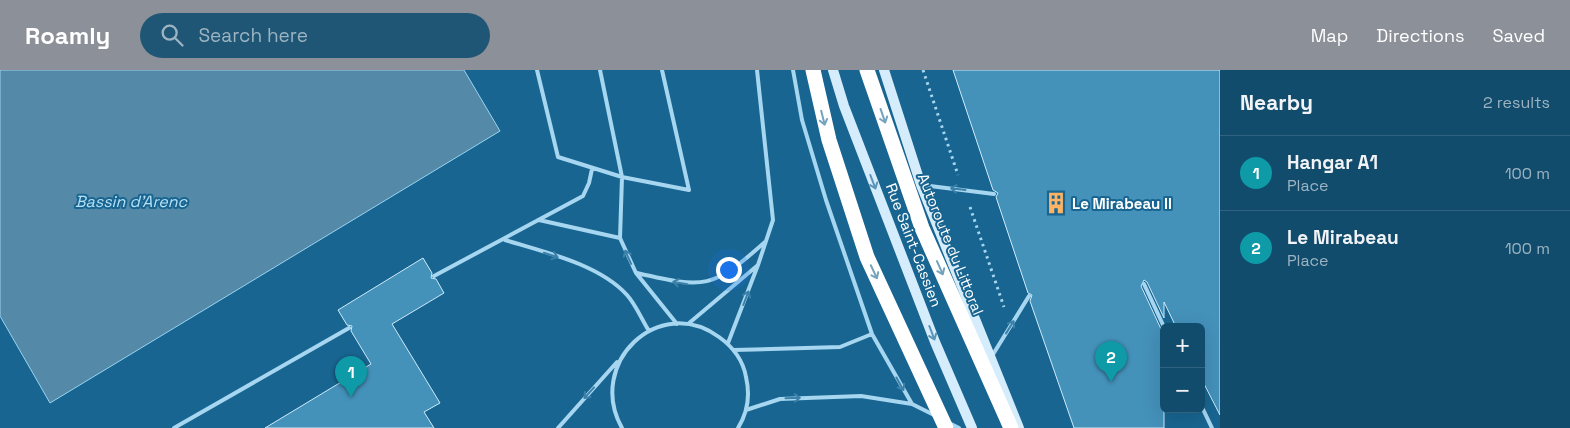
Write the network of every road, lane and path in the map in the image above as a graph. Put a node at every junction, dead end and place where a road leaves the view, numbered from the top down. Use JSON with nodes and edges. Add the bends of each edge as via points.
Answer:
{"nodes":[{"id":1,"x":538,"y":70,"type":"edge"},
{"id":2,"x":600,"y":70,"type":"edge"},
{"id":3,"x":662,"y":70,"type":"edge"},
{"id":4,"x":757,"y":70,"type":"edge"},
{"id":5,"x":792,"y":70,"type":"edge"},
{"id":6,"x":812,"y":70,"type":"edge"},
{"id":7,"x":833,"y":70,"type":"edge"},
{"id":8,"x":867,"y":70,"type":"edge"},
{"id":9,"x":884,"y":70,"type":"edge"},
{"id":10,"x":592,"y":169,"type":"junction"},
{"id":11,"x":622,"y":177,"type":"junction"},
{"id":12,"x":921,"y":185,"type":"junction"},
{"id":13,"x":994,"y":194,"type":"dead end"},
{"id":14,"x":539,"y":220,"type":"junction"},
{"id":15,"x":620,"y":238,"type":"junction"},
{"id":16,"x":505,"y":240,"type":"junction"},
{"id":17,"x":767,"y":240,"type":"junction"},
{"id":18,"x":758,"y":265,"type":"junction"},
{"id":19,"x":636,"y":273,"type":"junction"},
{"id":20,"x":434,"y":276,"type":"dead end"},
{"id":21,"x":1144,"y":284,"type":"dead end"},
{"id":22,"x":1029,"y":296,"type":"dead end"},
{"id":23,"x":1162,"y":323,"type":"edge"},
{"id":24,"x":678,"y":324,"type":"junction"},
{"id":25,"x":688,"y":324,"type":"junction"},
{"id":26,"x":349,"y":328,"type":"dead end"},
{"id":27,"x":649,"y":331,"type":"junction"},
{"id":28,"x":872,"y":334,"type":"junction"},
{"id":29,"x":728,"y":343,"type":"junction"},
{"id":30,"x":734,"y":350,"type":"junction"},
{"id":31,"x":620,"y":358,"type":"junction"},
{"id":32,"x":991,"y":358,"type":"junction"},
{"id":33,"x":912,"y":404,"type":"junction"},
{"id":34,"x":746,"y":410,"type":"junction"},
{"id":35,"x":1205,"y":413,"type":"edge"},
{"id":36,"x":739,"y":427,"type":"edge"},
{"id":37,"x":174,"y":428,"type":"edge"},
{"id":38,"x":558,"y":428,"type":"edge"},
{"id":39,"x":622,"y":428,"type":"edge"},
{"id":40,"x":946,"y":428,"type":"edge"},
{"id":41,"x":959,"y":428,"type":"edge"},
{"id":42,"x":972,"y":428,"type":"edge"},
{"id":43,"x":1011,"y":428,"type":"edge"},
{"id":44,"x":1019,"y":428,"type":"edge"},
{"id":45,"x":1212,"y":428,"type":"edge"}],
"edges":[{"from":1,"to":10,"type":"lane","via":[[558,157]]},
{"from":2,"to":11,"type":"lane"},
{"from":3,"to":11,"type":"lane","via":[[689,190]]},
{"from":4,"to":17,"type":"lane","via":[[774,220]]},
{"from":5,"to":28,"type":"lane","via":[[815,164]]},
{"from":6,"to":40,"type":"highway","one_way":true,"bridge":true,"via":[[829,140],[867,257]]},
{"from":7,"to":42,"type":"street","name":"Rue Saint-Cassien","one_way":true,"via":[[844,106]]},
{"from":8,"to":43,"type":"highway","name":"Autoroute du Littoral","one_way":true,"via":[[922,228]]},
{"from":9,"to":12,"type":"street","name":"Rue Saint-Cassien"},
{"from":10,"to":11,"type":"lane"},
{"from":10,"to":14,"type":"lane","via":[[583,196]]},
{"from":11,"to":15,"type":"lane"},
{"from":13,"to":12,"type":"lane","one_way":true},
{"from":12,"to":32,"type":"street","name":"Rue Saint-Cassien"},
{"from":14,"to":15,"type":"lane"},
{"from":14,"to":16,"type":"lane"},
{"from":19,"to":15,"type":"lane","one_way":true},
{"from":16,"to":20,"type":"lane"},
{"from":16,"to":27,"type":"lane","one_way":true,"via":[[606,277],[628,296]]},
{"from":17,"to":18,"type":"lane"},
{"from":17,"to":19,"type":"lane","one_way":true,"via":[[735,269],[712,281],[689,284]]},
{"from":18,"to":25,"type":"lane"},
{"from":29,"to":18,"type":"lane","one_way":true},
{"from":19,"to":24,"type":"lane"},
{"from":21,"to":23,"type":"lane"},
{"from":32,"to":22,"type":"lane","one_way":true},
{"from":24,"to":25,"type":"lane"},
{"from":24,"to":27,"type":"lane"},
{"from":25,"to":29,"type":"lane","via":[[710,330]]},
{"from":26,"to":37,"type":"lane"},
{"from":27,"to":31,"type":"lane","via":[[628,347]]},
{"from":28,"to":30,"type":"lane","via":[[840,347]]},
{"from":28,"to":33,"type":"lane","one_way":true},
{"from":29,"to":30,"type":"lane"},
{"from":30,"to":34,"type":"lane","via":[[744,368],[749,389]]},
{"from":31,"to":38,"type":"lane","one_way":true},
{"from":31,"to":39,"type":"lane","via":[[613,377],[612,397]]},
{"from":32,"to":44,"type":"street","name":"Rue Saint-Cassien"},
{"from":34,"to":33,"type":"lane","one_way":true,"via":[[780,399],[861,396]]},
{"from":33,"to":41,"type":"lane"},
{"from":34,"to":36,"type":"lane"},
{"from":35,"to":45,"type":"lane"}]}
